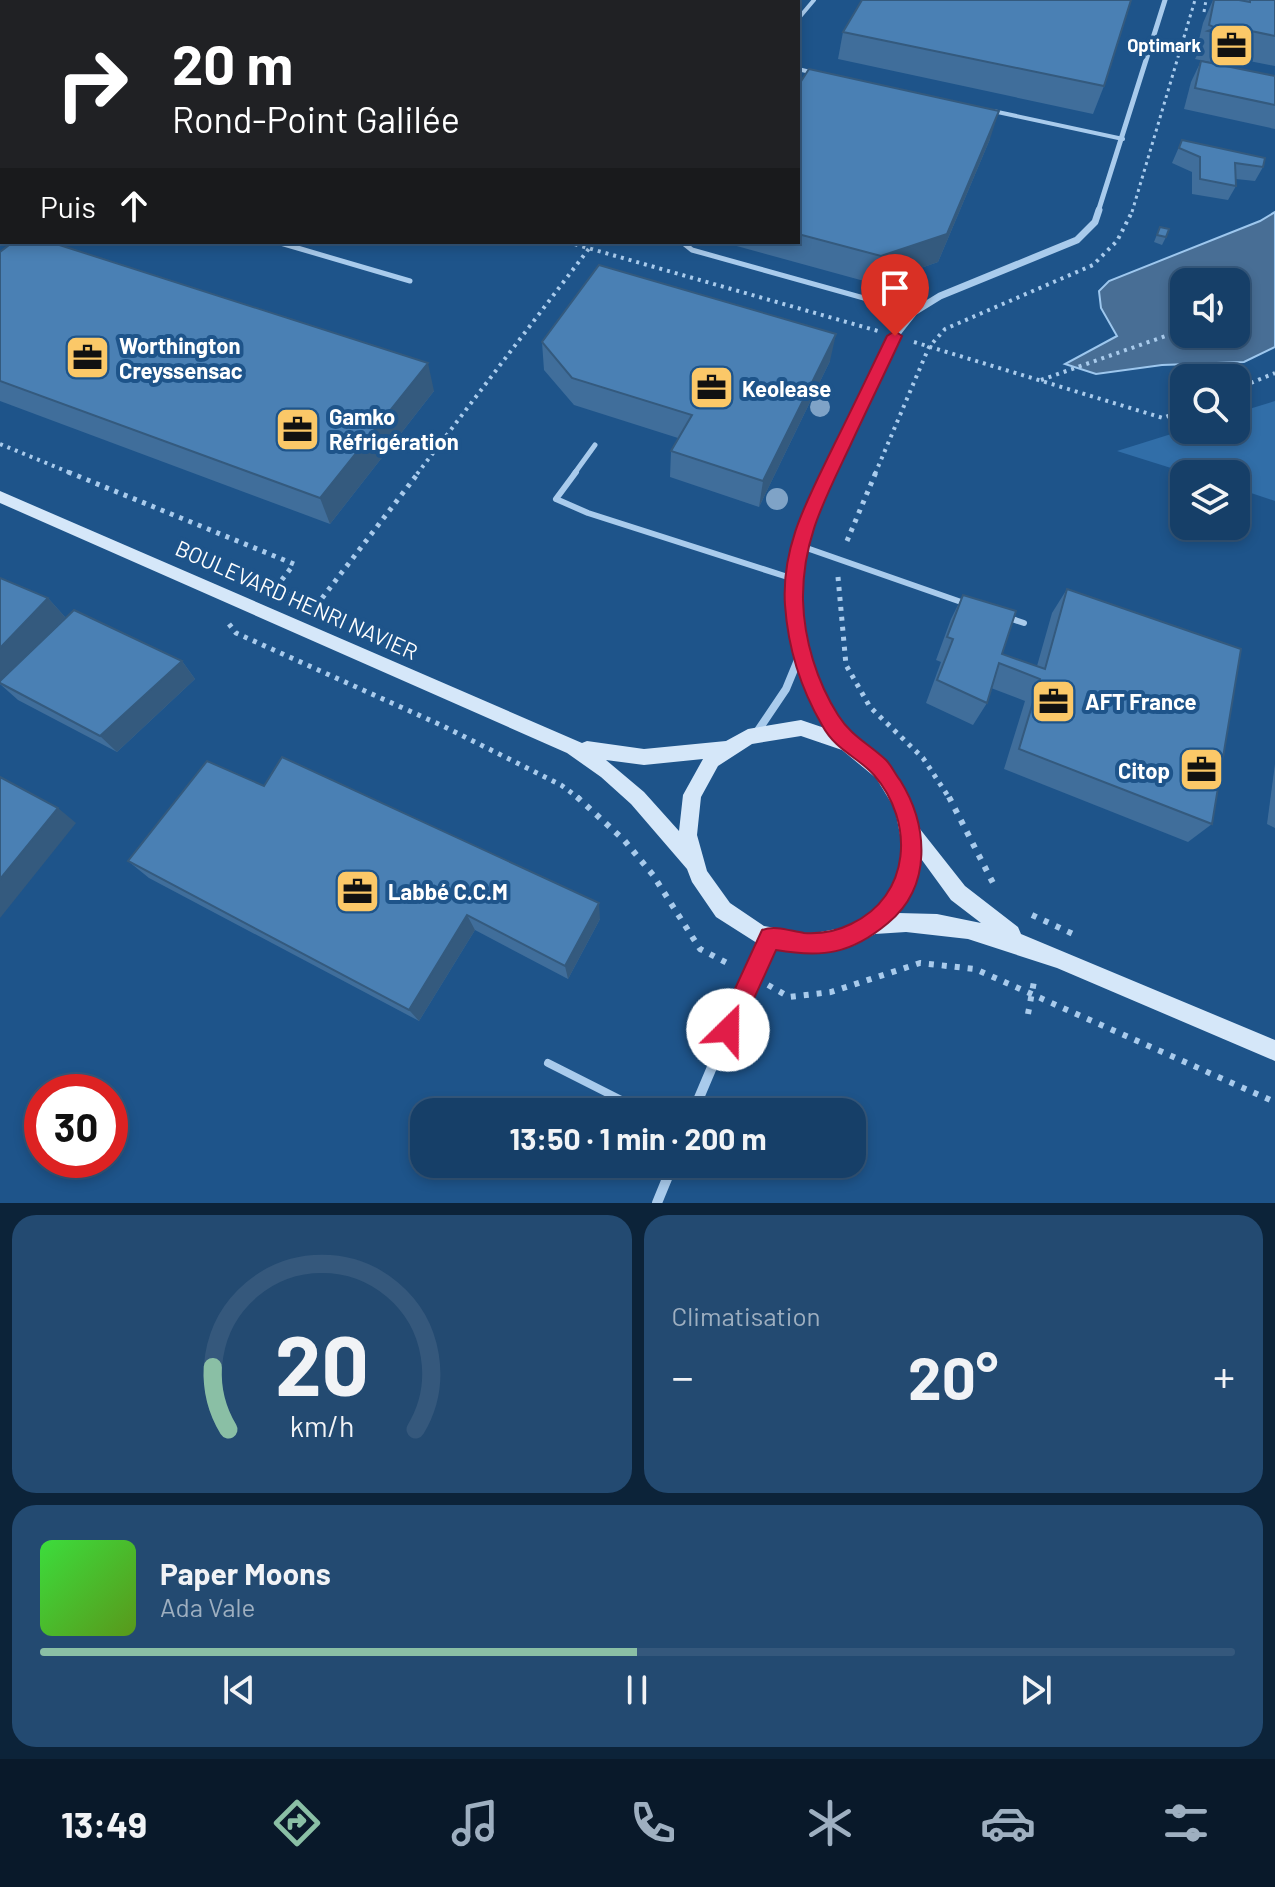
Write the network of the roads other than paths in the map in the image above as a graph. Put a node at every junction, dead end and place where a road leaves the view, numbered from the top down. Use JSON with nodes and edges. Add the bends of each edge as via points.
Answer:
{"nodes":[{"id":1,"x":814,"y":0,"type":"edge"},
{"id":2,"x":1165,"y":0,"type":"edge"},
{"id":3,"x":800,"y":17,"type":"edge"},
{"id":4,"x":800,"y":69,"type":"edge"},
{"id":5,"x":829,"y":76,"type":"edge"},
{"id":6,"x":982,"y":109,"type":"edge"},
{"id":7,"x":1123,"y":139,"type":"junction"},
{"id":8,"x":284,"y":244,"type":"edge"},
{"id":9,"x":684,"y":244,"type":"edge"},
{"id":10,"x":410,"y":281,"type":"dead end"},
{"id":11,"x":914,"y":312,"type":"junction"},
{"id":12,"x":595,"y":445,"type":"dead end"},
{"id":13,"x":0,"y":497,"type":"edge"},
{"id":14,"x":798,"y":545,"type":"junction"},
{"id":15,"x":794,"y":579,"type":"junction"},
{"id":16,"x":967,"y":604,"type":"edge"},
{"id":17,"x":995,"y":614,"type":"edge"},
{"id":18,"x":1024,"y":623,"type":"dead end"},
{"id":19,"x":800,"y":654,"type":"junction"},
{"id":20,"x":757,"y":732,"type":"junction"},
{"id":21,"x":844,"y":741,"type":"junction"},
{"id":22,"x":573,"y":747,"type":"junction"},
{"id":23,"x":725,"y":749,"type":"junction"},
{"id":24,"x":911,"y":829,"type":"junction"},
{"id":25,"x":691,"y":861,"type":"junction"},
{"id":26,"x":873,"y":924,"type":"junction"},
{"id":27,"x":770,"y":938,"type":"junction"},
{"id":28,"x":1041,"y":950,"type":"junction"},
{"id":29,"x":1275,"y":1051,"type":"edge"},
{"id":30,"x":548,"y":1063,"type":"dead end"},
{"id":31,"x":617,"y":1098,"type":"edge"},
{"id":32,"x":699,"y":1098,"type":"edge"},
{"id":33,"x":667,"y":1178,"type":"edge"},
{"id":34,"x":657,"y":1203,"type":"edge"}],
"edges":[{"from":1,"to":3,"type":"lane"},
{"from":2,"to":7,"type":"street"},
{"from":4,"to":5,"type":"lane"},
{"from":6,"to":7,"type":"lane"},
{"from":7,"to":11,"type":"street","via":[[1095,222],[1077,240],[940,296]]},
{"from":8,"to":10,"type":"lane"},
{"from":9,"to":11,"type":"lane"},
{"from":11,"to":14,"type":"street","via":[[895,336]]},
{"from":12,"to":15,"type":"lane","via":[[556,499]]},
{"from":13,"to":22,"type":"main road","name":"BOULEVARD HENRI NAVIER"},
{"from":14,"to":15,"type":"street"},
{"from":14,"to":16,"type":"lane"},
{"from":15,"to":19,"type":"street"},
{"from":17,"to":18,"type":"lane"},
{"from":19,"to":20,"type":"street","via":[[786,689]]},
{"from":19,"to":21,"type":"street"},
{"from":20,"to":21,"type":"main road","via":[[801,728]]},
{"from":20,"to":23,"type":"main road"},
{"from":21,"to":24,"type":"main road","via":[[864,753],[895,787]]},
{"from":22,"to":23,"type":"main road","name":"BOULEVARD HENRI NAVIER","via":[[644,757]]},
{"from":22,"to":25,"type":"main road","name":"BOULEVARD HENRI NAVIER","via":[[628,786]]},
{"from":23,"to":25,"type":"main road","via":[[701,774],[688,806]]},
{"from":24,"to":26,"type":"main road","via":[[906,882]]},
{"from":24,"to":28,"type":"main road","via":[[958,893],[999,927]]},
{"from":25,"to":27,"type":"main road","via":[[726,913]]},
{"from":26,"to":27,"type":"main road","via":[[825,943]]},
{"from":26,"to":28,"type":"main road","via":[[963,927]]},
{"from":27,"to":32,"type":"street"},
{"from":28,"to":29,"type":"main road"},
{"from":30,"to":31,"type":"lane"},
{"from":33,"to":34,"type":"street"}]}
